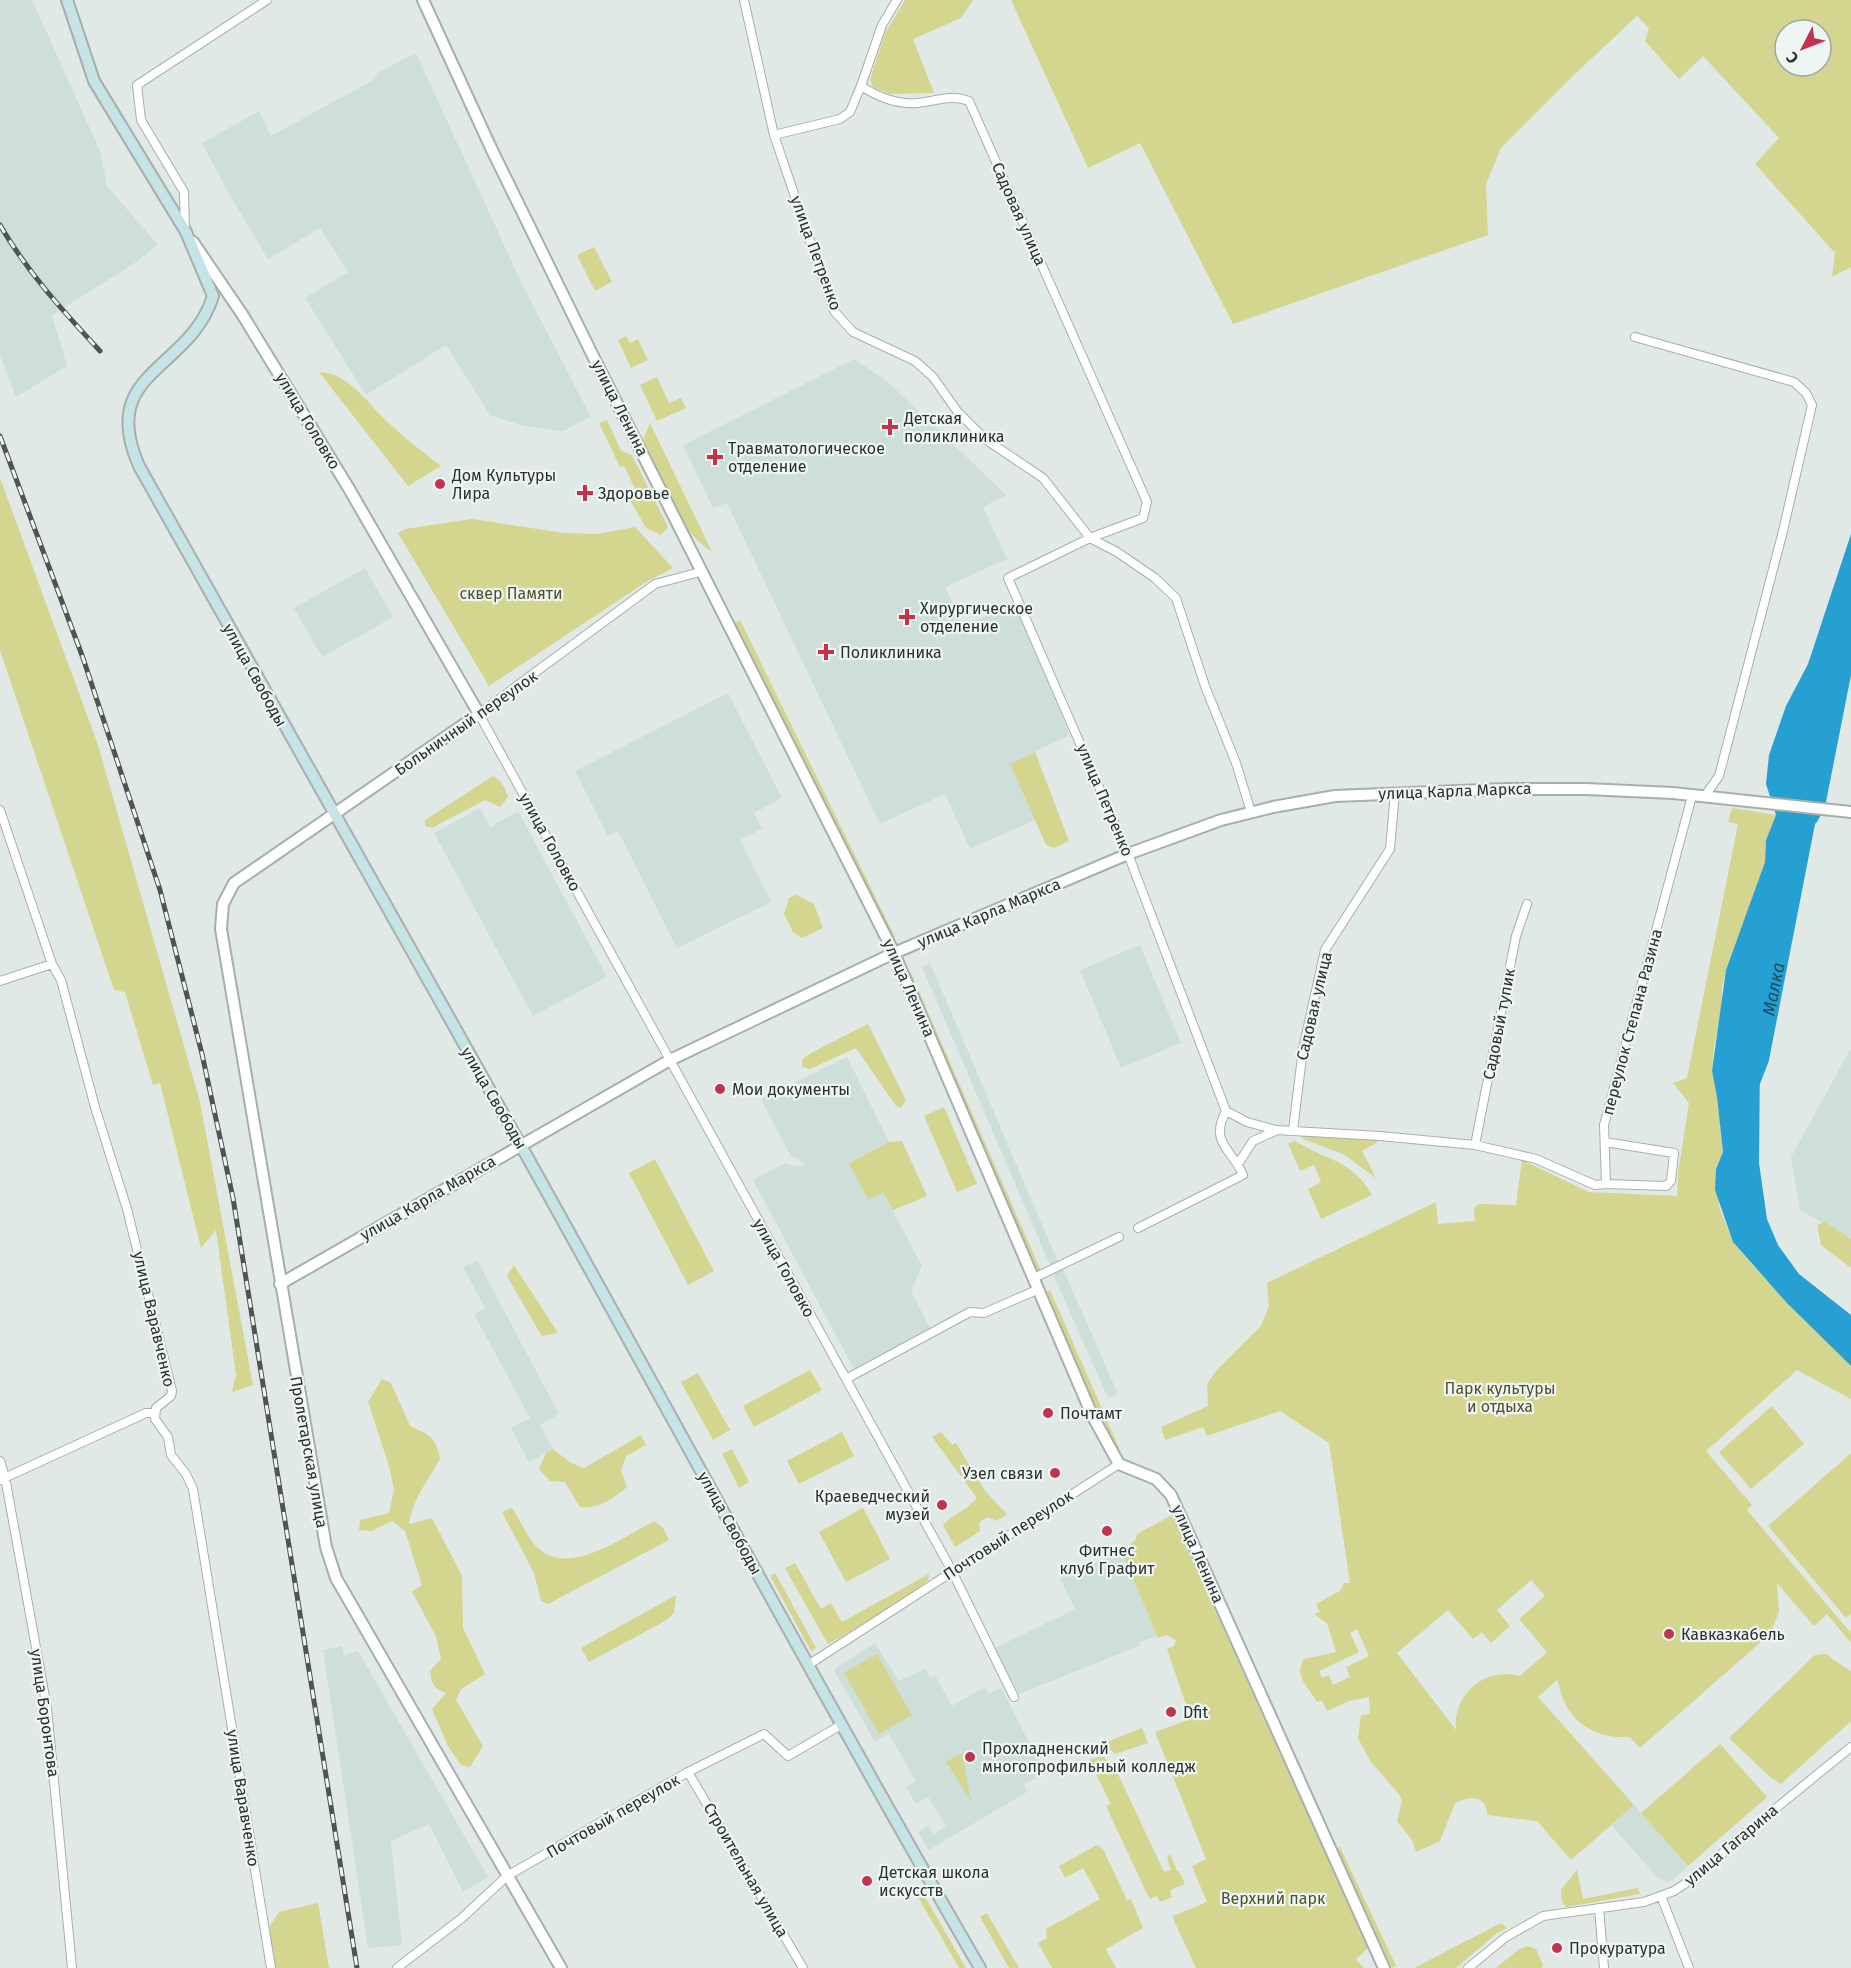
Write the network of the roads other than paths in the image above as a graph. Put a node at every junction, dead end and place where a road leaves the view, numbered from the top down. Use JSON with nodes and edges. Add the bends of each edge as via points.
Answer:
{"nodes":[{"id":1,"x":67,"y":0,"type":"edge"},
{"id":2,"x":267,"y":0,"type":"edge"},
{"id":3,"x":423,"y":0,"type":"edge"},
{"id":4,"x":744,"y":0,"type":"edge"},
{"id":5,"x":897,"y":0,"type":"edge"},
{"id":6,"x":861,"y":86,"type":"junction"},
{"id":7,"x":774,"y":135,"type":"junction"},
{"id":8,"x":186,"y":232,"type":"junction"},
{"id":9,"x":1635,"y":337,"type":"dead end"},
{"id":10,"x":1143,"y":518,"type":"joint"},
{"id":11,"x":1090,"y":538,"type":"junction"},
{"id":12,"x":700,"y":572,"type":"junction"},
{"id":13,"x":479,"y":714,"type":"junction"},
{"id":14,"x":1395,"y":792,"type":"junction"},
{"id":15,"x":1692,"y":796,"type":"junction"},
{"id":16,"x":1704,"y":797,"type":"junction"},
{"id":17,"x":0,"y":810,"type":"edge"},
{"id":18,"x":1251,"y":812,"type":"junction"},
{"id":19,"x":1849,"y":812,"type":"edge"},
{"id":20,"x":333,"y":817,"type":"junction"},
{"id":21,"x":1128,"y":854,"type":"junction"},
{"id":22,"x":234,"y":883,"type":"joint"},
{"id":23,"x":1527,"y":904,"type":"dead end"},
{"id":24,"x":894,"y":953,"type":"junction"},
{"id":25,"x":52,"y":964,"type":"junction"},
{"id":26,"x":0,"y":981,"type":"edge"},
{"id":27,"x":670,"y":1060,"type":"junction"},
{"id":28,"x":1226,"y":1111,"type":"junction"},
{"id":29,"x":1276,"y":1130,"type":"junction"},
{"id":30,"x":1293,"y":1130,"type":"junction"},
{"id":31,"x":1605,"y":1142,"type":"junction"},
{"id":32,"x":520,"y":1145,"type":"junction"},
{"id":33,"x":1474,"y":1145,"type":"junction"},
{"id":34,"x":1238,"y":1164,"type":"junction"},
{"id":35,"x":1606,"y":1184,"type":"junction"},
{"id":36,"x":1138,"y":1228,"type":"dead end"},
{"id":37,"x":1119,"y":1237,"type":"dead end"},
{"id":38,"x":1034,"y":1278,"type":"junction"},
{"id":39,"x":280,"y":1284,"type":"junction"},
{"id":40,"x":1039,"y":1289,"type":"junction"},
{"id":41,"x":846,"y":1379,"type":"junction"},
{"id":42,"x":154,"y":1413,"type":"junction"},
{"id":43,"x":0,"y":1461,"type":"edge"},
{"id":44,"x":1119,"y":1464,"type":"junction"},
{"id":45,"x":3,"y":1478,"type":"edge"},
{"id":46,"x":952,"y":1571,"type":"junction"},
{"id":47,"x":808,"y":1665,"type":"junction"},
{"id":48,"x":1014,"y":1697,"type":"dead end"},
{"id":49,"x":841,"y":1725,"type":"junction"},
{"id":50,"x":1851,"y":1747,"type":"edge"},
{"id":51,"x":688,"y":1772,"type":"junction"},
{"id":52,"x":507,"y":1876,"type":"junction"},
{"id":53,"x":1661,"y":1896,"type":"junction"},
{"id":54,"x":1599,"y":1908,"type":"junction"},
{"id":55,"x":72,"y":1968,"type":"edge"},
{"id":56,"x":271,"y":1968,"type":"edge"},
{"id":57,"x":397,"y":1968,"type":"edge"},
{"id":58,"x":561,"y":1968,"type":"edge"},
{"id":59,"x":803,"y":1968,"type":"edge"},
{"id":60,"x":980,"y":1968,"type":"edge"},
{"id":61,"x":1384,"y":1968,"type":"edge"},
{"id":62,"x":1468,"y":1968,"type":"edge"},
{"id":63,"x":1604,"y":1968,"type":"edge"},
{"id":64,"x":1689,"y":1968,"type":"edge"}],
"edges":[{"from":1,"to":8,"type":"main road","name":"улица Головко","via":[[94,81]]},
{"from":2,"to":8,"type":"street","via":[[137,85],[141,120],[184,192]]},
{"from":3,"to":12,"type":"street","name":"улица Ленина","via":[[491,148]]},
{"from":4,"to":7,"type":"street","name":"улица Петренко"},
{"from":5,"to":6,"type":"street","via":[[882,25]]},
{"from":6,"to":7,"type":"street","via":[[850,112],[840,119]]},
{"from":6,"to":10,"type":"street","name":"Садовая улица","via":[[880,98],[916,104],[958,96],[969,101],[1140,484],[1147,502]]},
{"from":7,"to":11,"type":"street","name":"улица Петренко","via":[[834,311],[853,332],[915,361],[986,439],[1043,478]]},
{"from":8,"to":13,"type":"street","name":"улица Головко","via":[[243,314]]},
{"from":8,"to":20,"type":"main road","name":"улица Свободы","via":[[213,296],[199,323],[137,390],[128,406],[129,443]]},
{"from":9,"to":16,"type":"street","via":[[1794,382],[1812,405],[1784,531],[1719,777]]},
{"from":10,"to":11,"type":"street","name":"улица Петренко"},
{"from":11,"to":18,"type":"street","via":[[1155,578],[1176,598]]},
{"from":11,"to":21,"type":"street","name":"улица Петренко","via":[[1008,578]]},
{"from":12,"to":13,"type":"street","name":"Больничный переулок","via":[[655,584]]},
{"from":12,"to":24,"type":"street","name":"улица Ленина"},
{"from":13,"to":20,"type":"street","name":"Больничный переулок"},
{"from":13,"to":27,"type":"street","name":"улица Головко"},
{"from":14,"to":15,"type":"street","name":"улица Карла Маркса","via":[[1586,789]]},
{"from":14,"to":18,"type":"street","name":"улица Карла Маркса","via":[[1335,796]]},
{"from":14,"to":30,"type":"street","name":"Садовая улица","via":[[1390,849],[1324,950],[1303,1048]]},
{"from":15,"to":16,"type":"street","name":"улица Карла Маркса"},
{"from":15,"to":31,"type":"street","name":"переулок Степана Разина","via":[[1604,1125]]},
{"from":16,"to":19,"type":"street","name":"улица Карла Маркса"},
{"from":17,"to":25,"type":"street","name":"улица Варавченко"},
{"from":18,"to":21,"type":"street","name":"улица Карла Маркса","via":[[1189,830]]},
{"from":20,"to":22,"type":"street","name":"Больничный переулок"},
{"from":20,"to":32,"type":"main road","name":"улица Свободы"},
{"from":21,"to":24,"type":"street","name":"улица Карла Маркса"},
{"from":21,"to":28,"type":"street","name":"улица Петренко"},
{"from":22,"to":39,"type":"street","name":"Пролетарская улица","via":[[223,904],[221,929]]},
{"from":23,"to":33,"type":"street","name":"Садовый тупик","via":[[1516,936]]},
{"from":24,"to":27,"type":"street","name":"улица Карла Маркса"},
{"from":24,"to":38,"type":"street","name":"улица Ленина"},
{"from":25,"to":26,"type":"street"},
{"from":25,"to":42,"type":"street","name":"улица Варавченко","via":[[61,980],[127,1209],[172,1391]]},
{"from":27,"to":32,"type":"street","name":"улица Карла Маркса"},
{"from":27,"to":41,"type":"street","name":"улица Головко"},
{"from":28,"to":29,"type":"street"},
{"from":28,"to":34,"type":"street","via":[[1220,1136],[1224,1149]]},
{"from":29,"to":30,"type":"street"},
{"from":29,"to":34,"type":"street","via":[[1253,1141]]},
{"from":30,"to":33,"type":"street"},
{"from":31,"to":35,"type":"street","name":"переулок Степана Разина"},
{"from":31,"to":35,"type":"street","via":[[1674,1153],[1671,1181],[1664,1187]]},
{"from":32,"to":39,"type":"street","name":"улица Карла Маркса"},
{"from":32,"to":47,"type":"main road","name":"улица Свободы"},
{"from":33,"to":35,"type":"street","via":[[1536,1159],[1595,1185]]},
{"from":34,"to":36,"type":"street","via":[[1243,1175]]},
{"from":37,"to":38,"type":"street"},
{"from":38,"to":40,"type":"street","name":"улица Ленина"},
{"from":39,"to":52,"type":"street","name":"Пролетарская улица","via":[[326,1547],[336,1578]]},
{"from":40,"to":41,"type":"street","via":[[984,1313],[970,1312]]},
{"from":40,"to":44,"type":"street","name":"улица Ленина","via":[[1092,1414]]},
{"from":41,"to":46,"type":"street","name":"улица Головко"},
{"from":42,"to":45,"type":"street","via":[[146,1413]]},
{"from":42,"to":56,"type":"street","name":"улица Варавченко","via":[[168,1437],[171,1455],[193,1489]]},
{"from":43,"to":45,"type":"street","name":"улица Боронтова"},
{"from":44,"to":46,"type":"street","name":"Почтовый переулок"},
{"from":44,"to":61,"type":"street","name":"улица Ленина","via":[[1156,1479],[1175,1503]]},
{"from":45,"to":55,"type":"street","name":"улица Боронтова","via":[[47,1708]]},
{"from":46,"to":47,"type":"street","name":"Почтовый переулок"},
{"from":46,"to":48,"type":"street","name":"улица Головко"},
{"from":47,"to":49,"type":"main road","name":"улица Свободы"},
{"from":49,"to":51,"type":"street","name":"Почтовый переулок","via":[[788,1756],[764,1734]]},
{"from":49,"to":60,"type":"main road","name":"улица Свободы"},
{"from":50,"to":53,"type":"street","name":"улица Гагарина","via":[[1697,1876]]},
{"from":51,"to":52,"type":"street","name":"Почтовый переулок"},
{"from":51,"to":59,"type":"street","name":"Строительная улица"},
{"from":52,"to":57,"type":"street","name":"Почтовый переулок","via":[[462,1918]]},
{"from":52,"to":58,"type":"street","name":"Пролетарская улица"},
{"from":53,"to":54,"type":"street","name":"улица Гагарина"},
{"from":53,"to":64,"type":"street"},
{"from":54,"to":62,"type":"street","name":"улица Гагарина","via":[[1543,1916],[1506,1937]]},
{"from":54,"to":63,"type":"street"}]}
